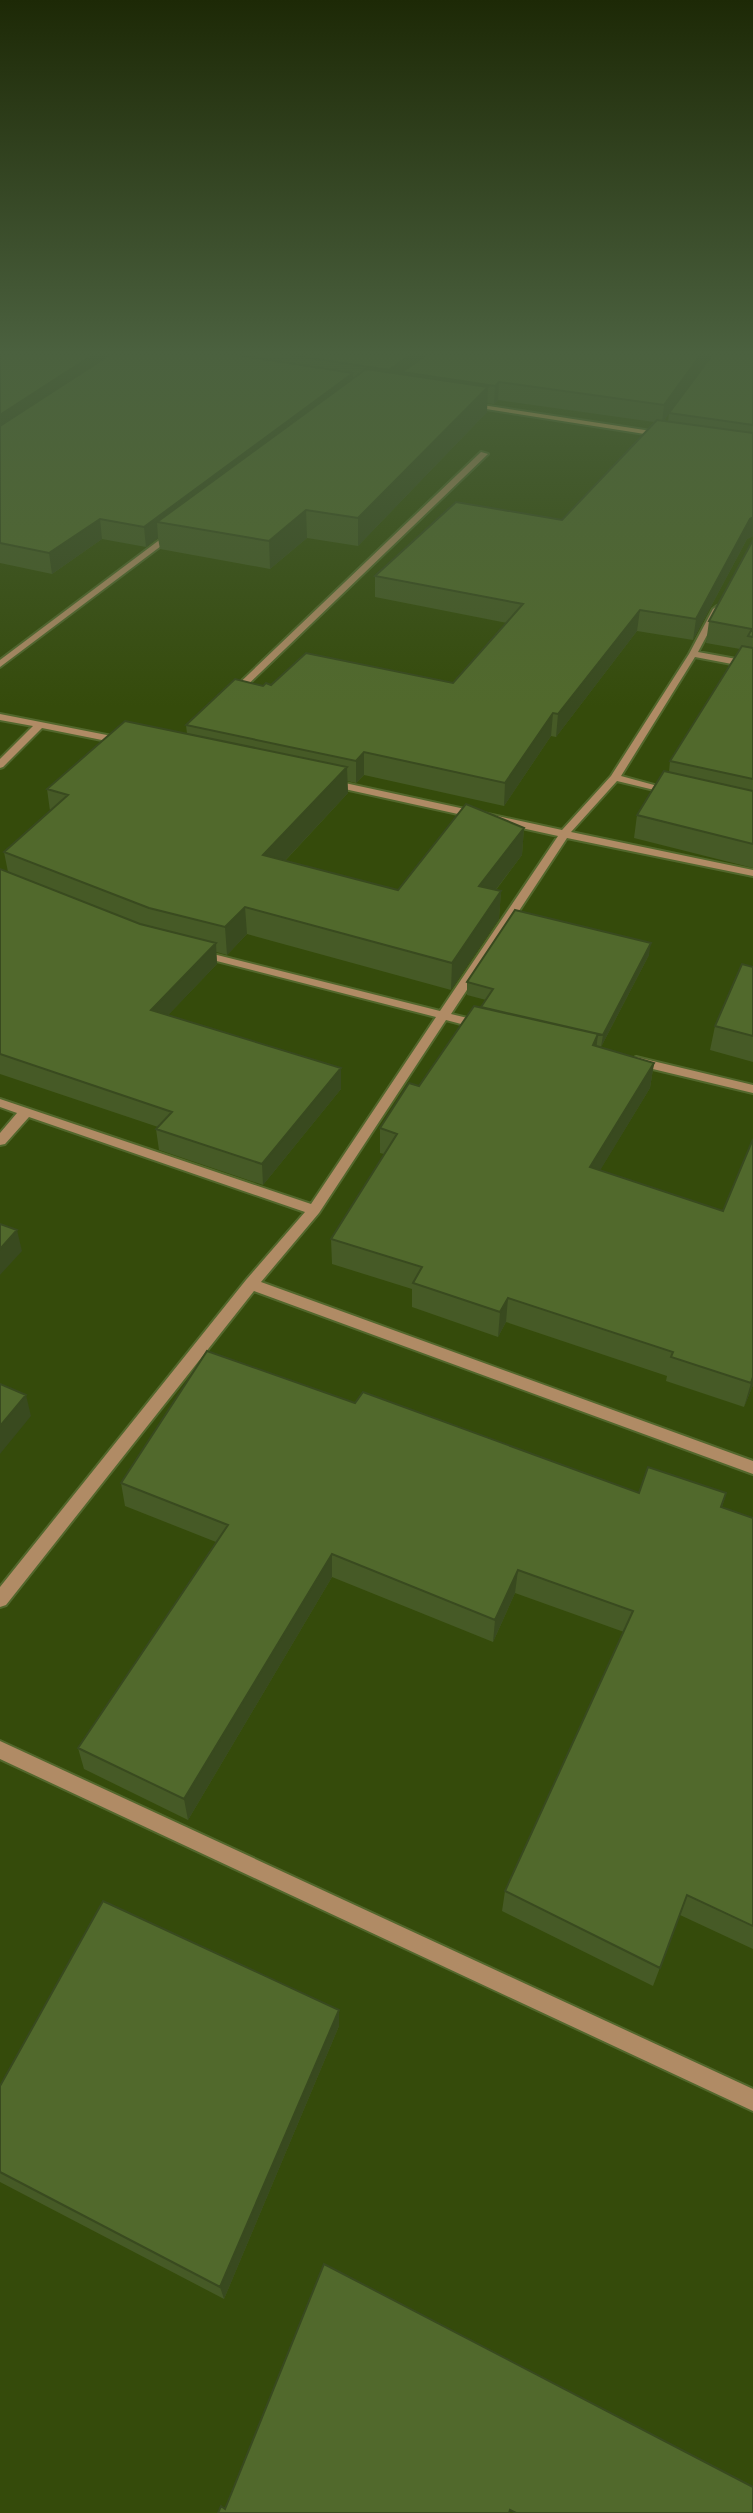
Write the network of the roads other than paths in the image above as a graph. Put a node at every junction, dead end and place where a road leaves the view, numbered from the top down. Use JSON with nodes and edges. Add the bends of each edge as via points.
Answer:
{"nodes":[{"id":1,"x":466,"y":471,"type":"edge"},
{"id":2,"x":176,"y":532,"type":"edge"},
{"id":3,"x":723,"y":597,"type":"edge"},
{"id":4,"x":693,"y":654,"type":"junction"},
{"id":5,"x":0,"y":664,"type":"edge"},
{"id":6,"x":753,"y":664,"type":"edge"},
{"id":7,"x":226,"y":702,"type":"edge"},
{"id":8,"x":0,"y":717,"type":"edge"},
{"id":9,"x":39,"y":726,"type":"junction"},
{"id":10,"x":135,"y":743,"type":"edge"},
{"id":11,"x":0,"y":765,"type":"edge"},
{"id":12,"x":615,"y":778,"type":"junction"},
{"id":13,"x":323,"y":782,"type":"edge"},
{"id":14,"x":677,"y":792,"type":"edge"},
{"id":15,"x":564,"y":834,"type":"junction"},
{"id":16,"x":753,"y":873,"type":"edge"},
{"id":17,"x":189,"y":950,"type":"edge"},
{"id":18,"x":444,"y":1017,"type":"junction"},
{"id":19,"x":498,"y":1029,"type":"edge"},
{"id":20,"x":619,"y":1057,"type":"edge"},
{"id":21,"x":753,"y":1089,"type":"edge"},
{"id":22,"x":0,"y":1103,"type":"edge"},
{"id":23,"x":26,"y":1112,"type":"junction"},
{"id":24,"x":0,"y":1141,"type":"edge"},
{"id":25,"x":314,"y":1210,"type":"junction"},
{"id":26,"x":251,"y":1284,"type":"junction"},
{"id":27,"x":753,"y":1468,"type":"edge"},
{"id":28,"x":0,"y":1600,"type":"edge"},
{"id":29,"x":0,"y":1750,"type":"edge"},
{"id":30,"x":753,"y":2101,"type":"edge"}],
"edges":[{"from":1,"to":7,"type":"street"},
{"from":2,"to":5,"type":"street"},
{"from":3,"to":4,"type":"street"},
{"from":4,"to":6,"type":"street"},
{"from":4,"to":12,"type":"street"},
{"from":8,"to":9,"type":"street"},
{"from":9,"to":10,"type":"street"},
{"from":9,"to":11,"type":"street"},
{"from":12,"to":14,"type":"street"},
{"from":12,"to":15,"type":"street"},
{"from":13,"to":15,"type":"street"},
{"from":15,"to":16,"type":"street"},
{"from":15,"to":18,"type":"street"},
{"from":17,"to":18,"type":"street"},
{"from":18,"to":19,"type":"street"},
{"from":18,"to":25,"type":"street"},
{"from":20,"to":21,"type":"street"},
{"from":22,"to":23,"type":"street"},
{"from":23,"to":24,"type":"street"},
{"from":23,"to":25,"type":"street"},
{"from":25,"to":26,"type":"street"},
{"from":26,"to":27,"type":"street"},
{"from":26,"to":28,"type":"street"},
{"from":29,"to":30,"type":"street"}]}
